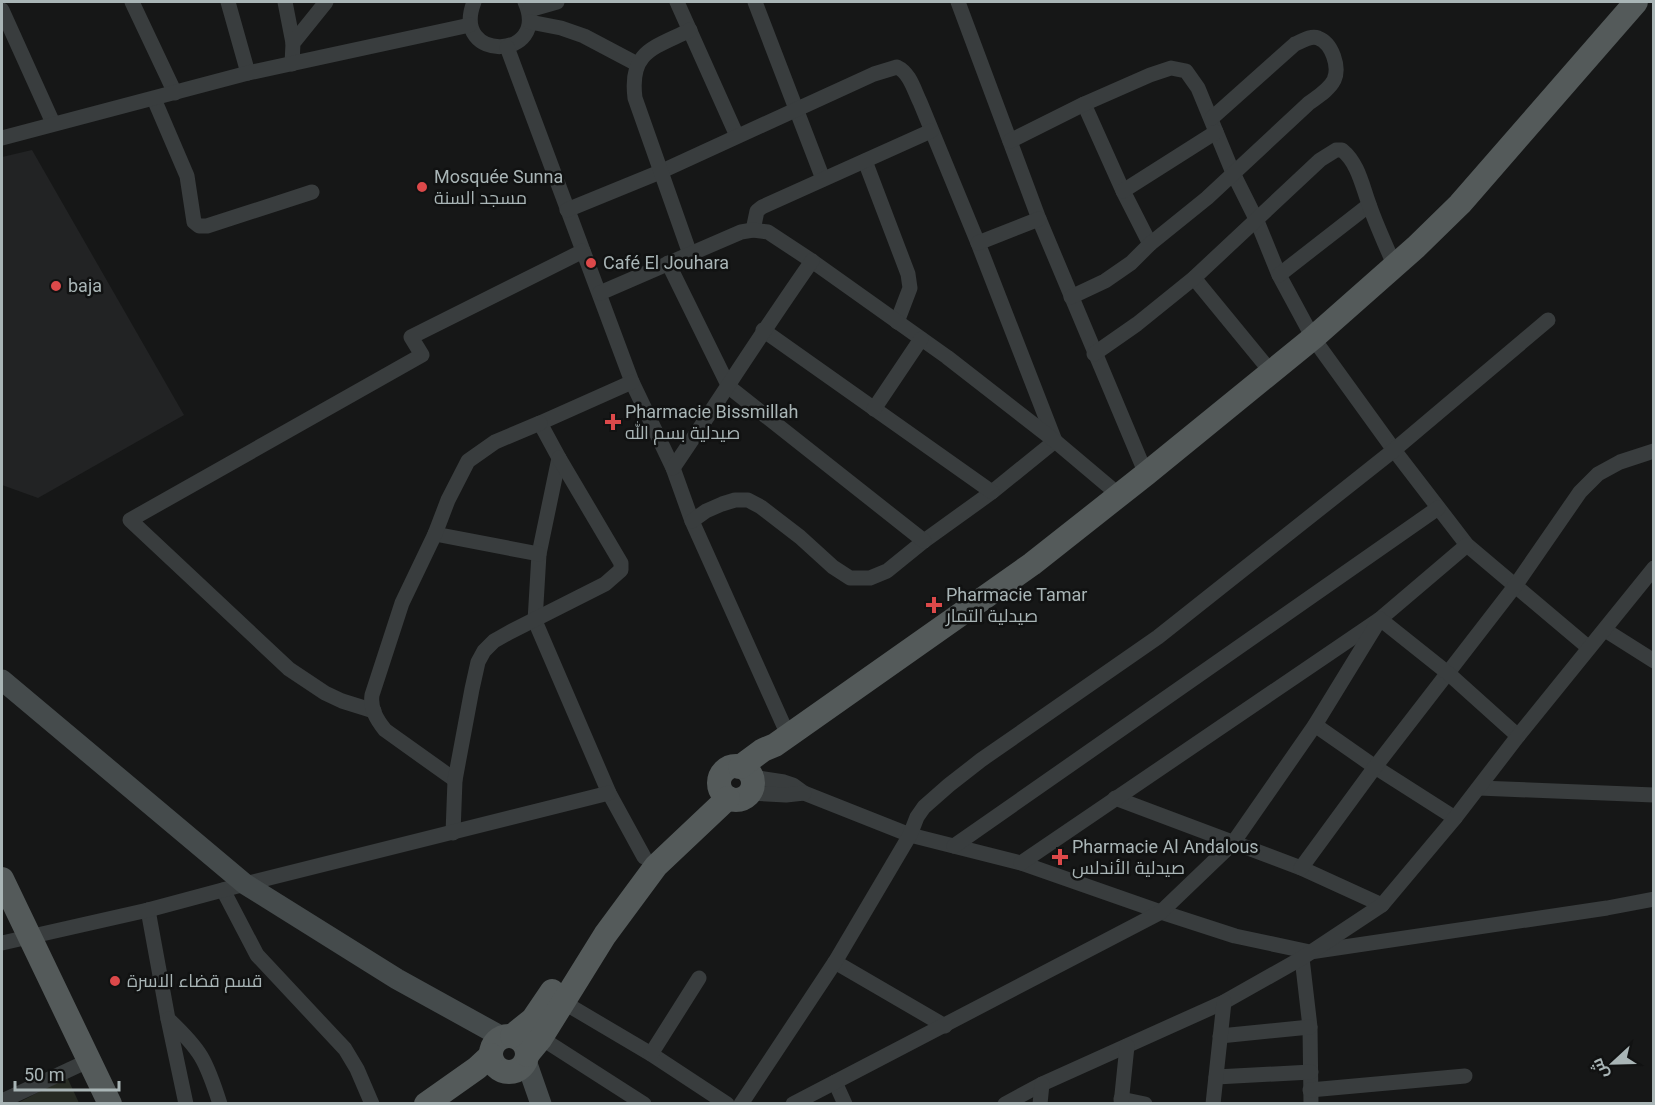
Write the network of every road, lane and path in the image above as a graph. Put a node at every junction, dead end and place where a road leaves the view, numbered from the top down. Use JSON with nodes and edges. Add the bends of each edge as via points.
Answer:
{"nodes":[{"id":1,"x":132,"y":2,"type":"edge"},
{"id":2,"x":228,"y":2,"type":"edge"},
{"id":3,"x":285,"y":2,"type":"edge"},
{"id":4,"x":326,"y":2,"type":"edge"},
{"id":5,"x":474,"y":2,"type":"edge"},
{"id":6,"x":555,"y":2,"type":"edge"},
{"id":7,"x":677,"y":2,"type":"edge"},
{"id":8,"x":754,"y":2,"type":"edge"},
{"id":9,"x":958,"y":2,"type":"edge"},
{"id":10,"x":1636,"y":2,"type":"edge"},
{"id":11,"x":2,"y":10,"type":"edge"},
{"id":12,"x":528,"y":11,"type":"edge"},
{"id":13,"x":470,"y":25,"type":"junction"},
{"id":14,"x":690,"y":30,"type":"junction"},
{"id":15,"x":293,"y":43,"type":"junction"},
{"id":16,"x":507,"y":47,"type":"junction"},
{"id":17,"x":292,"y":64,"type":"junction"},
{"id":18,"x":637,"y":64,"type":"junction"},
{"id":19,"x":248,"y":73,"type":"junction"},
{"id":20,"x":175,"y":93,"type":"junction"},
{"id":21,"x":154,"y":99,"type":"junction"},
{"id":22,"x":1083,"y":104,"type":"junction"},
{"id":23,"x":797,"y":108,"type":"junction"},
{"id":24,"x":53,"y":123,"type":"junction"},
{"id":25,"x":1214,"y":125,"type":"junction"},
{"id":26,"x":931,"y":131,"type":"junction"},
{"id":27,"x":737,"y":136,"type":"junction"},
{"id":28,"x":2,"y":138,"type":"edge"},
{"id":29,"x":1010,"y":141,"type":"junction"},
{"id":30,"x":865,"y":161,"type":"junction"},
{"id":31,"x":660,"y":172,"type":"junction"},
{"id":32,"x":1233,"y":173,"type":"junction"},
{"id":33,"x":823,"y":179,"type":"junction"},
{"id":34,"x":1123,"y":191,"type":"junction"},
{"id":35,"x":312,"y":192,"type":"dead end"},
{"id":36,"x":1369,"y":205,"type":"junction"},
{"id":37,"x":567,"y":210,"type":"junction"},
{"id":38,"x":1039,"y":219,"type":"junction"},
{"id":39,"x":1257,"y":221,"type":"junction"},
{"id":40,"x":753,"y":230,"type":"junction"},
{"id":41,"x":978,"y":243,"type":"junction"},
{"id":42,"x":1150,"y":244,"type":"junction"},
{"id":43,"x":583,"y":250,"type":"junction"},
{"id":44,"x":690,"y":254,"type":"junction"},
{"id":45,"x":812,"y":261,"type":"junction"},
{"id":46,"x":668,"y":263,"type":"junction"},
{"id":47,"x":1394,"y":265,"type":"junction"},
{"id":48,"x":1279,"y":275,"type":"junction"},
{"id":49,"x":1194,"y":278,"type":"junction"},
{"id":50,"x":600,"y":292,"type":"junction"},
{"id":51,"x":1071,"y":297,"type":"junction"},
{"id":52,"x":1548,"y":320,"type":"dead end"},
{"id":53,"x":897,"y":321,"type":"junction"},
{"id":54,"x":763,"y":330,"type":"junction"},
{"id":55,"x":1313,"y":338,"type":"junction"},
{"id":56,"x":921,"y":339,"type":"junction"},
{"id":57,"x":1095,"y":354,"type":"junction"},
{"id":58,"x":1272,"y":373,"type":"junction"},
{"id":59,"x":632,"y":382,"type":"junction"},
{"id":60,"x":729,"y":387,"type":"junction"},
{"id":61,"x":874,"y":409,"type":"junction"},
{"id":62,"x":540,"y":423,"type":"junction"},
{"id":63,"x":1055,"y":441,"type":"junction"},
{"id":64,"x":1394,"y":450,"type":"junction"},
{"id":65,"x":1653,"y":452,"type":"edge"},
{"id":66,"x":559,"y":458,"type":"junction"},
{"id":67,"x":673,"y":468,"type":"junction"},
{"id":68,"x":1146,"y":474,"type":"junction"},
{"id":69,"x":992,"y":492,"type":"junction"},
{"id":70,"x":1119,"y":495,"type":"junction"},
{"id":71,"x":1438,"y":508,"type":"junction"},
{"id":72,"x":692,"y":521,"type":"junction"},
{"id":73,"x":435,"y":534,"type":"junction"},
{"id":74,"x":924,"y":541,"type":"junction"},
{"id":75,"x":1467,"y":545,"type":"junction"},
{"id":76,"x":539,"y":554,"type":"junction"},
{"id":77,"x":1653,"y":568,"type":"edge"},
{"id":78,"x":1515,"y":586,"type":"junction"},
{"id":79,"x":1640,"y":586,"type":"junction"},
{"id":80,"x":1653,"y":594,"type":"edge"},
{"id":81,"x":1380,"y":619,"type":"junction"},
{"id":82,"x":535,"y":621,"type":"junction"},
{"id":83,"x":1605,"y":630,"type":"junction"},
{"id":84,"x":1589,"y":648,"type":"junction"},
{"id":85,"x":1653,"y":661,"type":"edge"},
{"id":86,"x":1449,"y":674,"type":"junction"},
{"id":87,"x":2,"y":680,"type":"edge"},
{"id":88,"x":374,"y":711,"type":"junction"},
{"id":89,"x":1315,"y":725,"type":"junction"},
{"id":90,"x":1518,"y":736,"type":"junction"},
{"id":91,"x":781,"y":740,"type":"junction"},
{"id":92,"x":1375,"y":767,"type":"junction"},
{"id":93,"x":455,"y":780,"type":"junction"},
{"id":94,"x":740,"y":783,"type":"junction"},
{"id":95,"x":1479,"y":788,"type":"junction"},
{"id":96,"x":609,"y":793,"type":"junction"},
{"id":97,"x":1653,"y":795,"type":"edge"},
{"id":98,"x":1115,"y":798,"type":"junction"},
{"id":99,"x":1455,"y":818,"type":"junction"},
{"id":100,"x":453,"y":833,"type":"junction"},
{"id":101,"x":910,"y":835,"type":"junction"},
{"id":102,"x":1233,"y":843,"type":"junction"},
{"id":103,"x":954,"y":846,"type":"junction"},
{"id":104,"x":644,"y":857,"type":"junction"},
{"id":105,"x":1021,"y":863,"type":"junction"},
{"id":106,"x":1301,"y":868,"type":"junction"},
{"id":107,"x":2,"y":879,"type":"edge"},
{"id":108,"x":245,"y":884,"type":"junction"},
{"id":109,"x":223,"y":890,"type":"junction"},
{"id":110,"x":1653,"y":899,"type":"edge"},
{"id":111,"x":1382,"y":906,"type":"junction"},
{"id":112,"x":148,"y":910,"type":"junction"},
{"id":113,"x":1161,"y":912,"type":"junction"},
{"id":114,"x":31,"y":938,"type":"junction"},
{"id":115,"x":2,"y":944,"type":"edge"},
{"id":116,"x":1306,"y":955,"type":"junction"},
{"id":117,"x":835,"y":962,"type":"junction"},
{"id":118,"x":699,"y":978,"type":"dead end"},
{"id":119,"x":564,"y":1002,"type":"junction"},
{"id":120,"x":1224,"y":1002,"type":"junction"},
{"id":121,"x":168,"y":1019,"type":"junction"},
{"id":122,"x":945,"y":1026,"type":"junction"},
{"id":123,"x":1310,"y":1027,"type":"junction"},
{"id":124,"x":1220,"y":1036,"type":"junction"},
{"id":125,"x":1127,"y":1046,"type":"junction"},
{"id":126,"x":512,"y":1053,"type":"junction"},
{"id":127,"x":651,"y":1054,"type":"junction"},
{"id":128,"x":90,"y":1060,"type":"junction"},
{"id":129,"x":1311,"y":1072,"type":"junction"},
{"id":130,"x":1465,"y":1076,"type":"dead end"},
{"id":131,"x":1216,"y":1077,"type":"junction"},
{"id":132,"x":835,"y":1082,"type":"junction"},
{"id":133,"x":1042,"y":1084,"type":"junction"},
{"id":134,"x":1310,"y":1097,"type":"edge"},
{"id":135,"x":2,"y":1101,"type":"edge"},
{"id":136,"x":1121,"y":1101,"type":"edge"},
{"id":137,"x":540,"y":1102,"type":"edge"},
{"id":138,"x":110,"y":1104,"type":"edge"},
{"id":139,"x":186,"y":1104,"type":"edge"},
{"id":140,"x":220,"y":1104,"type":"edge"},
{"id":141,"x":372,"y":1104,"type":"edge"},
{"id":142,"x":426,"y":1104,"type":"edge"},
{"id":143,"x":453,"y":1104,"type":"edge"},
{"id":144,"x":644,"y":1104,"type":"edge"},
{"id":145,"x":727,"y":1104,"type":"edge"},
{"id":146,"x":741,"y":1104,"type":"edge"},
{"id":147,"x":793,"y":1104,"type":"edge"},
{"id":148,"x":845,"y":1104,"type":"edge"},
{"id":149,"x":1005,"y":1104,"type":"edge"},
{"id":150,"x":1040,"y":1104,"type":"edge"},
{"id":151,"x":1144,"y":1104,"type":"edge"},
{"id":152,"x":1213,"y":1104,"type":"edge"}],
"edges":[{"from":1,"to":20,"type":"street"},
{"from":2,"to":19,"type":"street"},
{"from":3,"to":15,"type":"street"},
{"from":4,"to":15,"type":"street"},
{"from":5,"to":13,"type":"street","via":[[469,13]]},
{"from":6,"to":12,"type":"street"},
{"from":7,"to":14,"type":"street"},
{"from":8,"to":23,"type":"street"},
{"from":9,"to":29,"type":"street"},
{"from":10,"to":47,"type":"main road","via":[[1460,204]]},
{"from":11,"to":24,"type":"street"},
{"from":12,"to":16,"type":"street","via":[[525,33]]},
{"from":12,"to":18,"type":"street"},
{"from":13,"to":16,"type":"street","via":[[484,43]]},
{"from":13,"to":17,"type":"street"},
{"from":14,"to":18,"type":"street","via":[[647,52]]},
{"from":14,"to":27,"type":"street"},
{"from":15,"to":17,"type":"street"},
{"from":16,"to":37,"type":"street"},
{"from":17,"to":19,"type":"street"},
{"from":18,"to":31,"type":"street","via":[[633,80],[635,98]]},
{"from":19,"to":20,"type":"street"},
{"from":20,"to":21,"type":"street"},
{"from":21,"to":24,"type":"street"},
{"from":21,"to":35,"type":"street","via":[[187,176],[194,222],[199,226]]},
{"from":22,"to":25,"type":"street","via":[[1150,75],[1181,69],[1191,76]]},
{"from":22,"to":29,"type":"street"},
{"from":22,"to":34,"type":"street"},
{"from":23,"to":26,"type":"street","via":[[897,67],[910,81]]},
{"from":23,"to":27,"type":"street"},
{"from":23,"to":33,"type":"street"},
{"from":24,"to":28,"type":"street"},
{"from":25,"to":32,"type":"street"},
{"from":25,"to":32,"type":"street","via":[[1295,44],[1318,38],[1327,44],[1336,66],[1335,79]]},
{"from":25,"to":34,"type":"street"},
{"from":26,"to":30,"type":"street"},
{"from":26,"to":41,"type":"street"},
{"from":27,"to":31,"type":"street"},
{"from":29,"to":38,"type":"street"},
{"from":30,"to":33,"type":"street"},
{"from":30,"to":53,"type":"street","via":[[908,274],[910,288]]},
{"from":31,"to":37,"type":"street"},
{"from":31,"to":44,"type":"street"},
{"from":32,"to":39,"type":"street"},
{"from":32,"to":42,"type":"street"},
{"from":33,"to":40,"type":"street","via":[[762,207],[757,211]]},
{"from":34,"to":42,"type":"street"},
{"from":36,"to":39,"type":"street","via":[[1350,158],[1336,150],[1320,160]]},
{"from":36,"to":47,"type":"street"},
{"from":36,"to":48,"type":"street"},
{"from":37,"to":43,"type":"street"},
{"from":38,"to":41,"type":"street"},
{"from":38,"to":51,"type":"street"},
{"from":39,"to":48,"type":"street"},
{"from":39,"to":49,"type":"street"},
{"from":40,"to":44,"type":"street"},
{"from":40,"to":45,"type":"street","via":[[768,232]]},
{"from":41,"to":63,"type":"street"},
{"from":42,"to":51,"type":"street","via":[[1119,273]]},
{"from":43,"to":50,"type":"street"},
{"from":43,"to":88,"type":"street","via":[[411,337],[422,355],[130,520],[290,669],[325,693]]},
{"from":44,"to":46,"type":"street"},
{"from":45,"to":53,"type":"street"},
{"from":45,"to":54,"type":"street"},
{"from":46,"to":50,"type":"street"},
{"from":46,"to":60,"type":"street"},
{"from":47,"to":55,"type":"main road"},
{"from":48,"to":55,"type":"street"},
{"from":49,"to":57,"type":"street"},
{"from":49,"to":58,"type":"street"},
{"from":50,"to":59,"type":"street"},
{"from":51,"to":57,"type":"street"},
{"from":52,"to":64,"type":"street"},
{"from":53,"to":56,"type":"street"},
{"from":54,"to":60,"type":"street"},
{"from":54,"to":61,"type":"street"},
{"from":55,"to":58,"type":"main road"},
{"from":55,"to":64,"type":"street"},
{"from":56,"to":61,"type":"street"},
{"from":56,"to":63,"type":"street"},
{"from":57,"to":68,"type":"street"},
{"from":58,"to":68,"type":"main road"},
{"from":59,"to":62,"type":"street"},
{"from":59,"to":67,"type":"street"},
{"from":60,"to":67,"type":"street"},
{"from":60,"to":74,"type":"street"},
{"from":61,"to":69,"type":"street"},
{"from":62,"to":66,"type":"street"},
{"from":62,"to":73,"type":"street","via":[[495,442],[468,461]]},
{"from":63,"to":69,"type":"street"},
{"from":63,"to":70,"type":"street"},
{"from":64,"to":71,"type":"street"},
{"from":64,"to":101,"type":"street","via":[[1158,637],[949,785],[924,807]]},
{"from":65,"to":78,"type":"street","via":[[1598,474],[1580,492]]},
{"from":66,"to":76,"type":"street"},
{"from":66,"to":82,"type":"street","via":[[618,557],[621,570],[606,584]]},
{"from":67,"to":72,"type":"street"},
{"from":68,"to":70,"type":"main road"},
{"from":69,"to":74,"type":"street"},
{"from":70,"to":91,"type":"main road","via":[[1032,564]]},
{"from":71,"to":75,"type":"street"},
{"from":71,"to":103,"type":"street"},
{"from":72,"to":74,"type":"street","via":[[722,504],[748,500],[850,578],[870,578],[887,571]]},
{"from":72,"to":91,"type":"street"},
{"from":73,"to":76,"type":"street"},
{"from":73,"to":88,"type":"street","via":[[402,603],[372,695]]},
{"from":75,"to":78,"type":"street"},
{"from":75,"to":81,"type":"street"},
{"from":76,"to":82,"type":"street"},
{"from":77,"to":79,"type":"street"},
{"from":78,"to":84,"type":"street"},
{"from":78,"to":86,"type":"street"},
{"from":79,"to":80,"type":"street"},
{"from":79,"to":83,"type":"street"},
{"from":81,"to":86,"type":"street"},
{"from":81,"to":89,"type":"street"},
{"from":81,"to":98,"type":"street"},
{"from":82,"to":93,"type":"street","via":[[494,641],[478,662]]},
{"from":82,"to":96,"type":"street"},
{"from":83,"to":84,"type":"street"},
{"from":83,"to":85,"type":"street"},
{"from":84,"to":90,"type":"street"},
{"from":86,"to":90,"type":"street"},
{"from":86,"to":92,"type":"street"},
{"from":87,"to":108,"type":"street"},
{"from":88,"to":93,"type":"street","via":[[385,730]]},
{"from":89,"to":92,"type":"street"},
{"from":89,"to":102,"type":"street"},
{"from":90,"to":95,"type":"street"},
{"from":91,"to":94,"type":"main road","via":[[768,759]]},
{"from":92,"to":99,"type":"street"},
{"from":92,"to":106,"type":"street"},
{"from":93,"to":100,"type":"street"},
{"from":94,"to":101,"type":"street","via":[[786,795],[804,793]]},
{"from":94,"to":104,"type":"main road","via":[[681,819]]},
{"from":94,"to":119,"type":"main road","via":[[656,866],[605,935]]},
{"from":95,"to":97,"type":"street"},
{"from":95,"to":99,"type":"street"},
{"from":96,"to":100,"type":"street"},
{"from":96,"to":104,"type":"street"},
{"from":98,"to":102,"type":"street"},
{"from":98,"to":105,"type":"street"},
{"from":99,"to":111,"type":"street"},
{"from":100,"to":108,"type":"street"},
{"from":101,"to":103,"type":"street"},
{"from":101,"to":117,"type":"street"},
{"from":102,"to":106,"type":"street"},
{"from":102,"to":113,"type":"street"},
{"from":103,"to":105,"type":"street"},
{"from":104,"to":126,"type":"main road"},
{"from":105,"to":113,"type":"street"},
{"from":106,"to":111,"type":"street"},
{"from":107,"to":114,"type":"main road"},
{"from":108,"to":109,"type":"street"},
{"from":108,"to":126,"type":"street","via":[[469,1021]]},
{"from":109,"to":112,"type":"street"},
{"from":109,"to":141,"type":"street","via":[[257,955],[345,1049]]},
{"from":110,"to":116,"type":"street"},
{"from":111,"to":116,"type":"street"},
{"from":112,"to":114,"type":"street"},
{"from":112,"to":121,"type":"street"},
{"from":113,"to":116,"type":"street"},
{"from":113,"to":122,"type":"street"},
{"from":114,"to":115,"type":"street"},
{"from":114,"to":128,"type":"main road"},
{"from":116,"to":120,"type":"street"},
{"from":116,"to":123,"type":"street"},
{"from":117,"to":122,"type":"street"},
{"from":117,"to":146,"type":"street"},
{"from":118,"to":127,"type":"street"},
{"from":119,"to":126,"type":"main road"},
{"from":119,"to":127,"type":"street"},
{"from":120,"to":124,"type":"street"},
{"from":120,"to":125,"type":"street"},
{"from":121,"to":139,"type":"street"},
{"from":121,"to":140,"type":"street","via":[[203,1057]]},
{"from":122,"to":132,"type":"street"},
{"from":123,"to":124,"type":"street"},
{"from":123,"to":129,"type":"street"},
{"from":124,"to":131,"type":"street"},
{"from":125,"to":133,"type":"street"},
{"from":125,"to":136,"type":"street"},
{"from":126,"to":137,"type":"street"},
{"from":126,"to":142,"type":"main road","via":[[477,1068]]},
{"from":126,"to":143,"type":"main road"},
{"from":126,"to":144,"type":"street"},
{"from":127,"to":145,"type":"street"},
{"from":128,"to":135,"type":"street"},
{"from":128,"to":138,"type":"main road"},
{"from":129,"to":131,"type":"street"},
{"from":129,"to":134,"type":"street"},
{"from":130,"to":134,"type":"street"},
{"from":131,"to":152,"type":"street"},
{"from":132,"to":147,"type":"street"},
{"from":132,"to":148,"type":"street"},
{"from":133,"to":149,"type":"street"},
{"from":133,"to":150,"type":"street"},
{"from":136,"to":151,"type":"street"}]}
